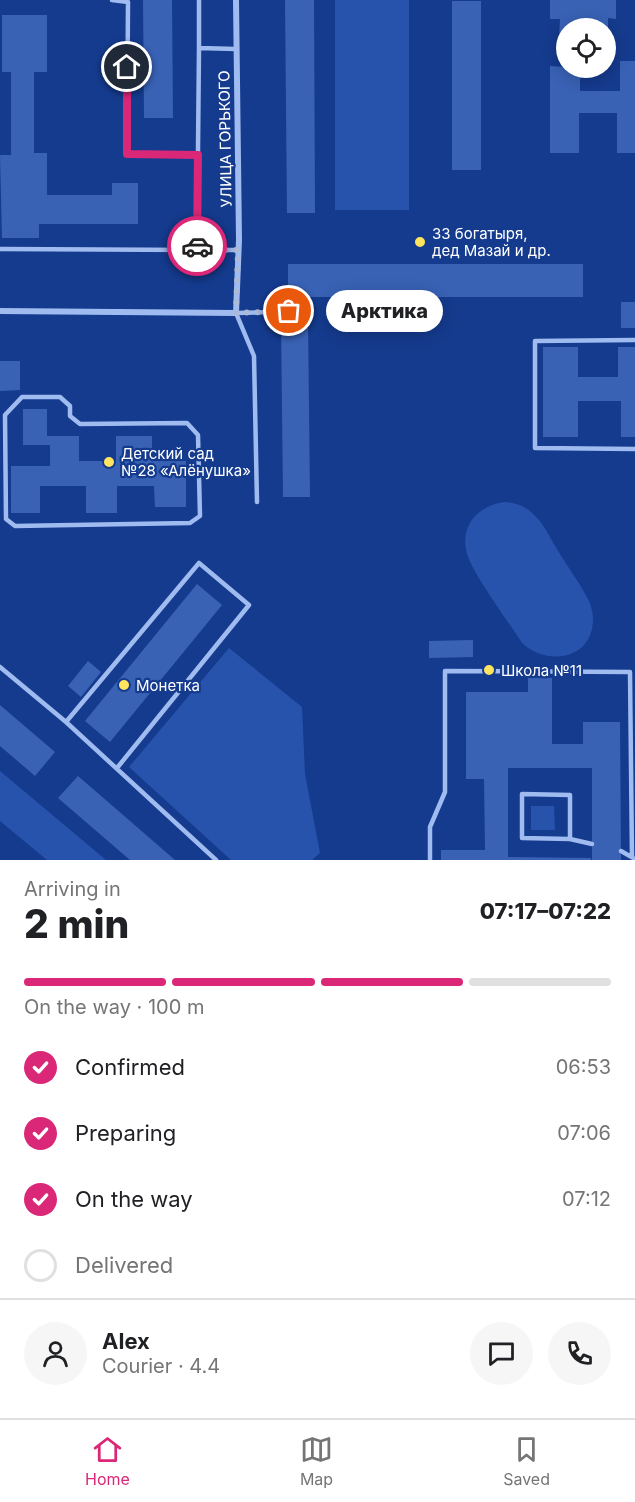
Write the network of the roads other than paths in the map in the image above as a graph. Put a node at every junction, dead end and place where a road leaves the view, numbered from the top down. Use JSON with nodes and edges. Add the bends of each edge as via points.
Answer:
{"nodes":[{"id":1,"x":112,"y":0,"type":"edge"},
{"id":2,"x":198,"y":0,"type":"edge"},
{"id":3,"x":236,"y":0,"type":"edge"},
{"id":4,"x":199,"y":48,"type":"junction"},
{"id":5,"x":236,"y":49,"type":"junction"},
{"id":6,"x":198,"y":155,"type":"junction"},
{"id":7,"x":0,"y":249,"type":"edge"},
{"id":8,"x":197,"y":250,"type":"junction"},
{"id":9,"x":238,"y":250,"type":"junction"},
{"id":10,"x":0,"y":311,"type":"edge"},
{"id":11,"x":311,"y":311,"type":"dead end"},
{"id":12,"x":236,"y":313,"type":"junction"},
{"id":13,"x":635,"y":340,"type":"edge"},
{"id":14,"x":3,"y":414,"type":"edge"},
{"id":15,"x":635,"y":448,"type":"edge"},
{"id":16,"x":257,"y":502,"type":"dead end"},
{"id":17,"x":0,"y":667,"type":"edge"},
{"id":18,"x":66,"y":722,"type":"junction"},
{"id":19,"x":117,"y":768,"type":"junction"},
{"id":20,"x":570,"y":839,"type":"junction"},
{"id":21,"x":592,"y":844,"type":"dead end"},
{"id":22,"x":621,"y":851,"type":"dead end"},
{"id":23,"x":633,"y":858,"type":"edge"},
{"id":24,"x":216,"y":860,"type":"edge"},
{"id":25,"x":430,"y":860,"type":"edge"}],
"edges":[{"from":1,"to":6,"type":"lane","via":[[128,2],[127,154]]},
{"from":2,"to":4,"type":"lane"},
{"from":3,"to":5,"type":"street","name":"УЛИЦА ГОРЬКОГО"},
{"from":4,"to":5,"type":"lane"},
{"from":4,"to":6,"type":"lane"},
{"from":5,"to":9,"type":"street","name":"УЛИЦА ГОРЬКОГО"},
{"from":6,"to":8,"type":"lane"},
{"from":7,"to":8,"type":"lane"},
{"from":8,"to":9,"type":"lane"},
{"from":9,"to":12,"type":"street","name":"УЛИЦА ГОРЬКОГО"},
{"from":10,"to":12,"type":"street"},
{"from":11,"to":12,"type":"lane"},
{"from":12,"to":16,"type":"lane","via":[[254,356]]},
{"from":13,"to":15,"type":"lane","via":[[535,341],[535,448]]},
{"from":14,"to":14,"type":"lane","via":[[6,519],[15,526],[190,523],[200,516],[198,435],[187,423],[80,424],[70,416],[70,406],[60,397],[22,397]]},
{"from":17,"to":18,"type":"lane"},
{"from":18,"to":19,"type":"lane"},
{"from":18,"to":19,"type":"lane","via":[[198,563],[249,605]]},
{"from":19,"to":24,"type":"lane"},
{"from":20,"to":20,"type":"lane","via":[[570,795],[522,794],[522,838]]},
{"from":20,"to":21,"type":"lane"},
{"from":22,"to":23,"type":"lane"},
{"from":23,"to":25,"type":"lane","via":[[630,672],[445,671],[445,792],[430,827]]}]}
